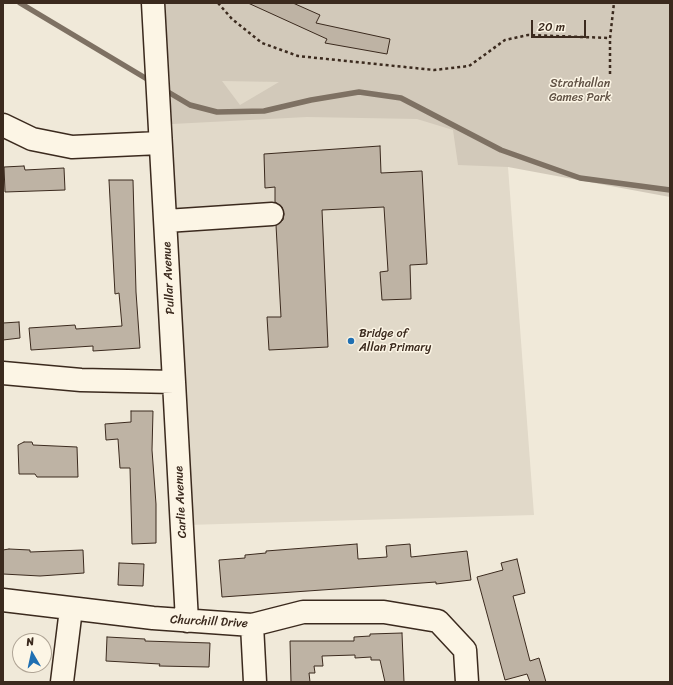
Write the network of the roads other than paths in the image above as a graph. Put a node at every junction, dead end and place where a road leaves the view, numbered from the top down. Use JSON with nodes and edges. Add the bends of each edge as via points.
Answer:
{"nodes":[{"id":1,"x":153,"y":3,"type":"edge"},
{"id":2,"x":3,"y":125,"type":"edge"},
{"id":3,"x":160,"y":143,"type":"junction"},
{"id":4,"x":272,"y":214,"type":"dead end"},
{"id":5,"x":166,"y":221,"type":"junction"},
{"id":6,"x":3,"y":373,"type":"edge"},
{"id":7,"x":174,"y":382,"type":"junction"},
{"id":8,"x":3,"y":600,"type":"edge"},
{"id":9,"x":70,"y":609,"type":"junction"},
{"id":10,"x":188,"y":621,"type":"junction"},
{"id":11,"x":252,"y":625,"type":"junction"},
{"id":12,"x":62,"y":682,"type":"edge"},
{"id":13,"x":255,"y":682,"type":"edge"},
{"id":14,"x":467,"y":682,"type":"edge"}],
"edges":[{"from":1,"to":3,"type":"street","name":"Pullar Avenue"},
{"from":2,"to":3,"type":"street","via":[[32,139],[72,147]]},
{"from":3,"to":5,"type":"street","name":"Pullar Avenue"},
{"from":4,"to":5,"type":"street"},
{"from":5,"to":7,"type":"street","name":"Pullar Avenue"},
{"from":6,"to":7,"type":"street","via":[[81,380]]},
{"from":7,"to":10,"type":"street","name":"Carlie Avenue"},
{"from":8,"to":9,"type":"street","name":"Churchill Drive"},
{"from":9,"to":10,"type":"street","name":"Churchill Drive"},
{"from":9,"to":12,"type":"street"},
{"from":10,"to":11,"type":"street","name":"Churchill Drive"},
{"from":11,"to":13,"type":"street"},
{"from":11,"to":14,"type":"street","name":"Churchill Drive","via":[[303,612],[384,612],[438,621],[465,650]]}]}
